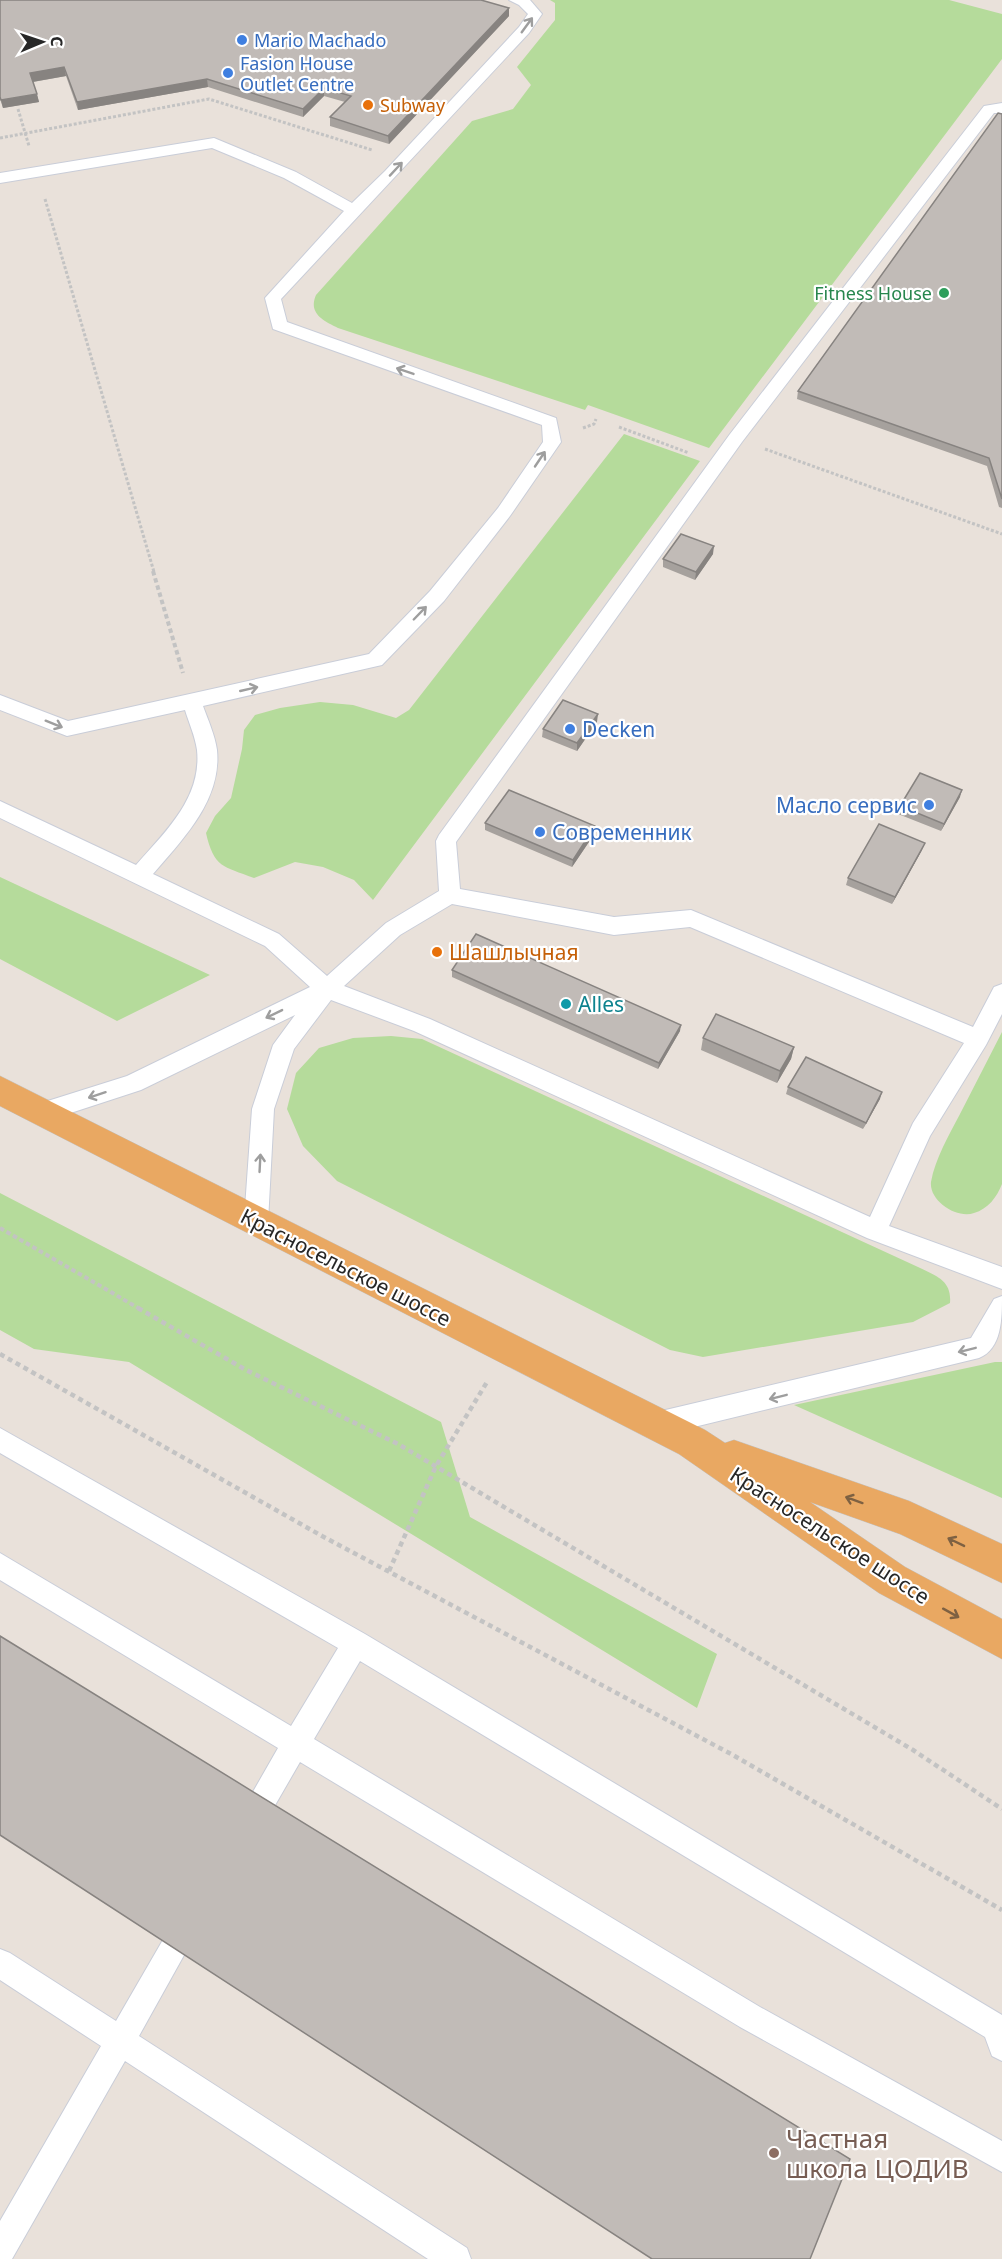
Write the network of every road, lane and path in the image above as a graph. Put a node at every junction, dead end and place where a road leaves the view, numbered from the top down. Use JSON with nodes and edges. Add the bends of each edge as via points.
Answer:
{"nodes":[{"id":1,"x":516,"y":0,"type":"edge"},
{"id":2,"x":1002,"y":108,"type":"edge"},
{"id":3,"x":18,"y":109,"type":"edge"},
{"id":4,"x":26,"y":134,"type":"dead end"},
{"id":5,"x":37,"y":172,"type":"junction"},
{"id":6,"x":0,"y":178,"type":"edge"},
{"id":7,"x":354,"y":210,"type":"junction"},
{"id":8,"x":619,"y":427,"type":"dead end"},
{"id":9,"x":736,"y":438,"type":"junction"},
{"id":10,"x":652,"y":439,"type":"dead end"},
{"id":11,"x":1002,"y":534,"type":"edge"},
{"id":12,"x":0,"y":702,"type":"edge"},
{"id":13,"x":192,"y":702,"type":"junction"},
{"id":14,"x":0,"y":809,"type":"edge"},
{"id":15,"x":140,"y":875,"type":"junction"},
{"id":16,"x":450,"y":895,"type":"junction"},
{"id":17,"x":327,"y":989,"type":"junction"},
{"id":18,"x":1002,"y":993,"type":"edge"},
{"id":19,"x":978,"y":1039,"type":"junction"},
{"id":20,"x":0,"y":1090,"type":"edge"},
{"id":21,"x":43,"y":1112,"type":"junction"},
{"id":22,"x":256,"y":1222,"type":"junction"},
{"id":23,"x":0,"y":1228,"type":"edge"},
{"id":24,"x":875,"y":1230,"type":"junction"},
{"id":25,"x":1002,"y":1278,"type":"edge"},
{"id":26,"x":1002,"y":1307,"type":"edge"},
{"id":27,"x":507,"y":1348,"type":"junction"},
{"id":28,"x":0,"y":1354,"type":"edge"},
{"id":29,"x":657,"y":1424,"type":"junction"},
{"id":30,"x":0,"y":1440,"type":"edge"},
{"id":31,"x":692,"y":1442,"type":"junction"},
{"id":32,"x":436,"y":1466,"type":"junction"},
{"id":33,"x":1002,"y":1564,"type":"edge"},
{"id":34,"x":0,"y":1566,"type":"edge"},
{"id":35,"x":389,"y":1571,"type":"junction"},
{"id":36,"x":1002,"y":1640,"type":"edge"},
{"id":37,"x":356,"y":1643,"type":"junction"},
{"id":38,"x":297,"y":1743,"type":"junction"},
{"id":39,"x":261,"y":1804,"type":"edge"},
{"id":40,"x":1002,"y":1809,"type":"edge"},
{"id":41,"x":1002,"y":1910,"type":"edge"},
{"id":42,"x":174,"y":1948,"type":"edge"},
{"id":43,"x":0,"y":1963,"type":"edge"},
{"id":44,"x":121,"y":2041,"type":"junction"},
{"id":45,"x":1002,"y":2046,"type":"edge"},
{"id":46,"x":1002,"y":2157,"type":"edge"},
{"id":47,"x":0,"y":2250,"type":"edge"},
{"id":48,"x":456,"y":2259,"type":"edge"}],
"edges":[{"from":7,"to":1,"type":"lane","one_way":true,"via":[[524,30],[535,14],[524,2]]},
{"from":2,"to":9,"type":"lane","via":[[988,109]]},
{"from":3,"to":4,"type":"path"},
{"from":5,"to":6,"type":"lane"},
{"from":5,"to":7,"type":"lane","via":[[214,143],[290,175]]},
{"from":5,"to":13,"type":"path"},
{"from":13,"to":7,"type":"lane","one_way":true,"via":[[375,660],[437,596],[504,512],[552,442],[550,422],[279,326],[273,298]]},
{"from":8,"to":10,"type":"path"},
{"from":9,"to":11,"type":"path"},
{"from":9,"to":16,"type":"lane","via":[[446,841]]},
{"from":12,"to":13,"type":"lane","one_way":true,"via":[[67,729]]},
{"from":13,"to":15,"type":"lane","via":[[207,750],[208,774],[195,807]]},
{"from":14,"to":15,"type":"lane"},
{"from":15,"to":17,"type":"lane","via":[[272,940]]},
{"from":16,"to":17,"type":"lane","via":[[393,929]]},
{"from":16,"to":19,"type":"lane","via":[[614,926],[691,918]]},
{"from":17,"to":21,"type":"lane","one_way":true,"via":[[133,1083]]},
{"from":22,"to":17,"type":"lane","one_way":true,"via":[[263,1109],[284,1045]]},
{"from":17,"to":24,"type":"lane","via":[[422,1025]]},
{"from":18,"to":19,"type":"lane"},
{"from":19,"to":24,"type":"lane","via":[[921,1130]]},
{"from":20,"to":21,"type":"highway","name":"Красносельское шоссе"},
{"from":21,"to":22,"type":"highway","name":"Красносельское шоссе"},
{"from":22,"to":27,"type":"highway","name":"Красносельское шоссе"},
{"from":23,"to":32,"type":"path","via":[[246,1370]]},
{"from":24,"to":25,"type":"lane"},
{"from":26,"to":29,"type":"lane","one_way":true,"via":[[979,1347]]},
{"from":27,"to":29,"type":"highway","name":"Красносельское шоссе"},
{"from":27,"to":32,"type":"path"},
{"from":28,"to":35,"type":"path"},
{"from":29,"to":31,"type":"highway","name":"Красносельское шоссе"},
{"from":30,"to":37,"type":"lane"},
{"from":33,"to":31,"type":"highway","name":"Красносельское шоссе","one_way":true,"via":[[909,1519]]},
{"from":31,"to":36,"type":"highway","name":"Красносельское шоссе","one_way":true,"via":[[892,1580]]},
{"from":32,"to":35,"type":"path"},
{"from":32,"to":40,"type":"path","via":[[913,1750]]},
{"from":34,"to":38,"type":"lane"},
{"from":35,"to":41,"type":"path","via":[[731,1754]]},
{"from":37,"to":38,"type":"lane"},
{"from":37,"to":45,"type":"lane","via":[[997,2028]]},
{"from":38,"to":39,"type":"lane"},
{"from":38,"to":46,"type":"lane","via":[[750,2017]]},
{"from":42,"to":44,"type":"lane"},
{"from":43,"to":44,"type":"lane"},
{"from":44,"to":47,"type":"lane"},
{"from":44,"to":48,"type":"lane"}]}
